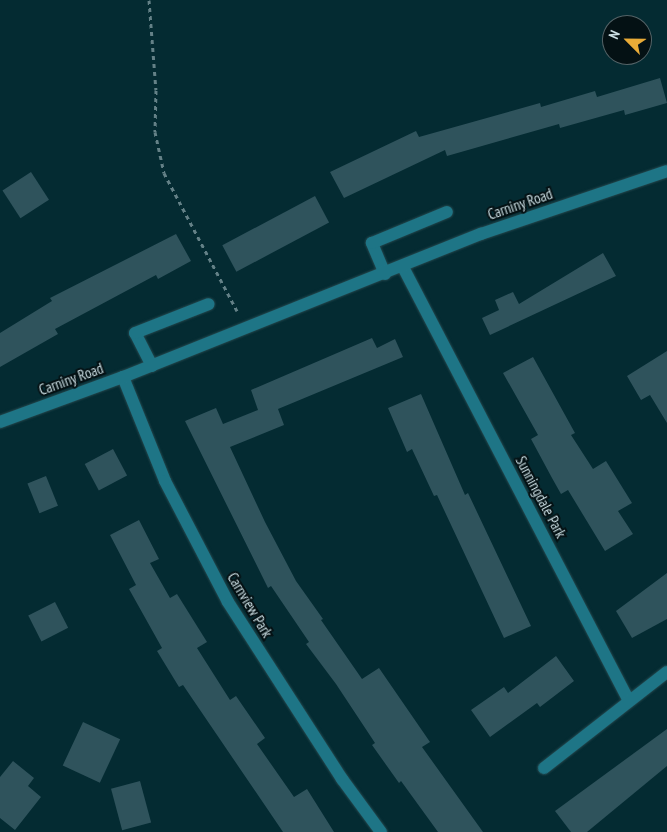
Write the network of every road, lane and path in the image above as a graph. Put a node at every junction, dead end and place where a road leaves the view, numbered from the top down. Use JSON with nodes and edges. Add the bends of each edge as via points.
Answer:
{"nodes":[{"id":1,"x":149,"y":0,"type":"edge"},
{"id":2,"x":667,"y":171,"type":"edge"},
{"id":3,"x":447,"y":212,"type":"dead end"},
{"id":4,"x":403,"y":267,"type":"junction"},
{"id":5,"x":385,"y":274,"type":"junction"},
{"id":6,"x":209,"y":304,"type":"dead end"},
{"id":7,"x":244,"y":328,"type":"junction"},
{"id":8,"x":152,"y":366,"type":"junction"},
{"id":9,"x":123,"y":377,"type":"junction"},
{"id":10,"x":0,"y":422,"type":"edge"},
{"id":11,"x":667,"y":672,"type":"edge"},
{"id":12,"x":629,"y":701,"type":"junction"},
{"id":13,"x":544,"y":768,"type":"dead end"},
{"id":14,"x":381,"y":832,"type":"edge"}],
"edges":[{"from":1,"to":7,"type":"path","via":[[156,90],[154,132],[164,173]]},
{"from":2,"to":4,"type":"street","name":"Carniny Road","via":[[481,234]]},
{"from":3,"to":5,"type":"street","via":[[372,242]]},
{"from":4,"to":5,"type":"street","name":"Carniny Road"},
{"from":4,"to":12,"type":"street","name":"Sunningdale Park"},
{"from":5,"to":7,"type":"street","name":"Carniny Road"},
{"from":6,"to":8,"type":"street","via":[[135,332]]},
{"from":7,"to":8,"type":"street","name":"Carniny Road"},
{"from":8,"to":9,"type":"street","name":"Carniny Road"},
{"from":9,"to":10,"type":"street","name":"Carniny Road"},
{"from":9,"to":14,"type":"street","name":"Carnview Park","via":[[164,481],[228,602],[342,779]]},
{"from":11,"to":12,"type":"street"},
{"from":12,"to":13,"type":"street"}]}
